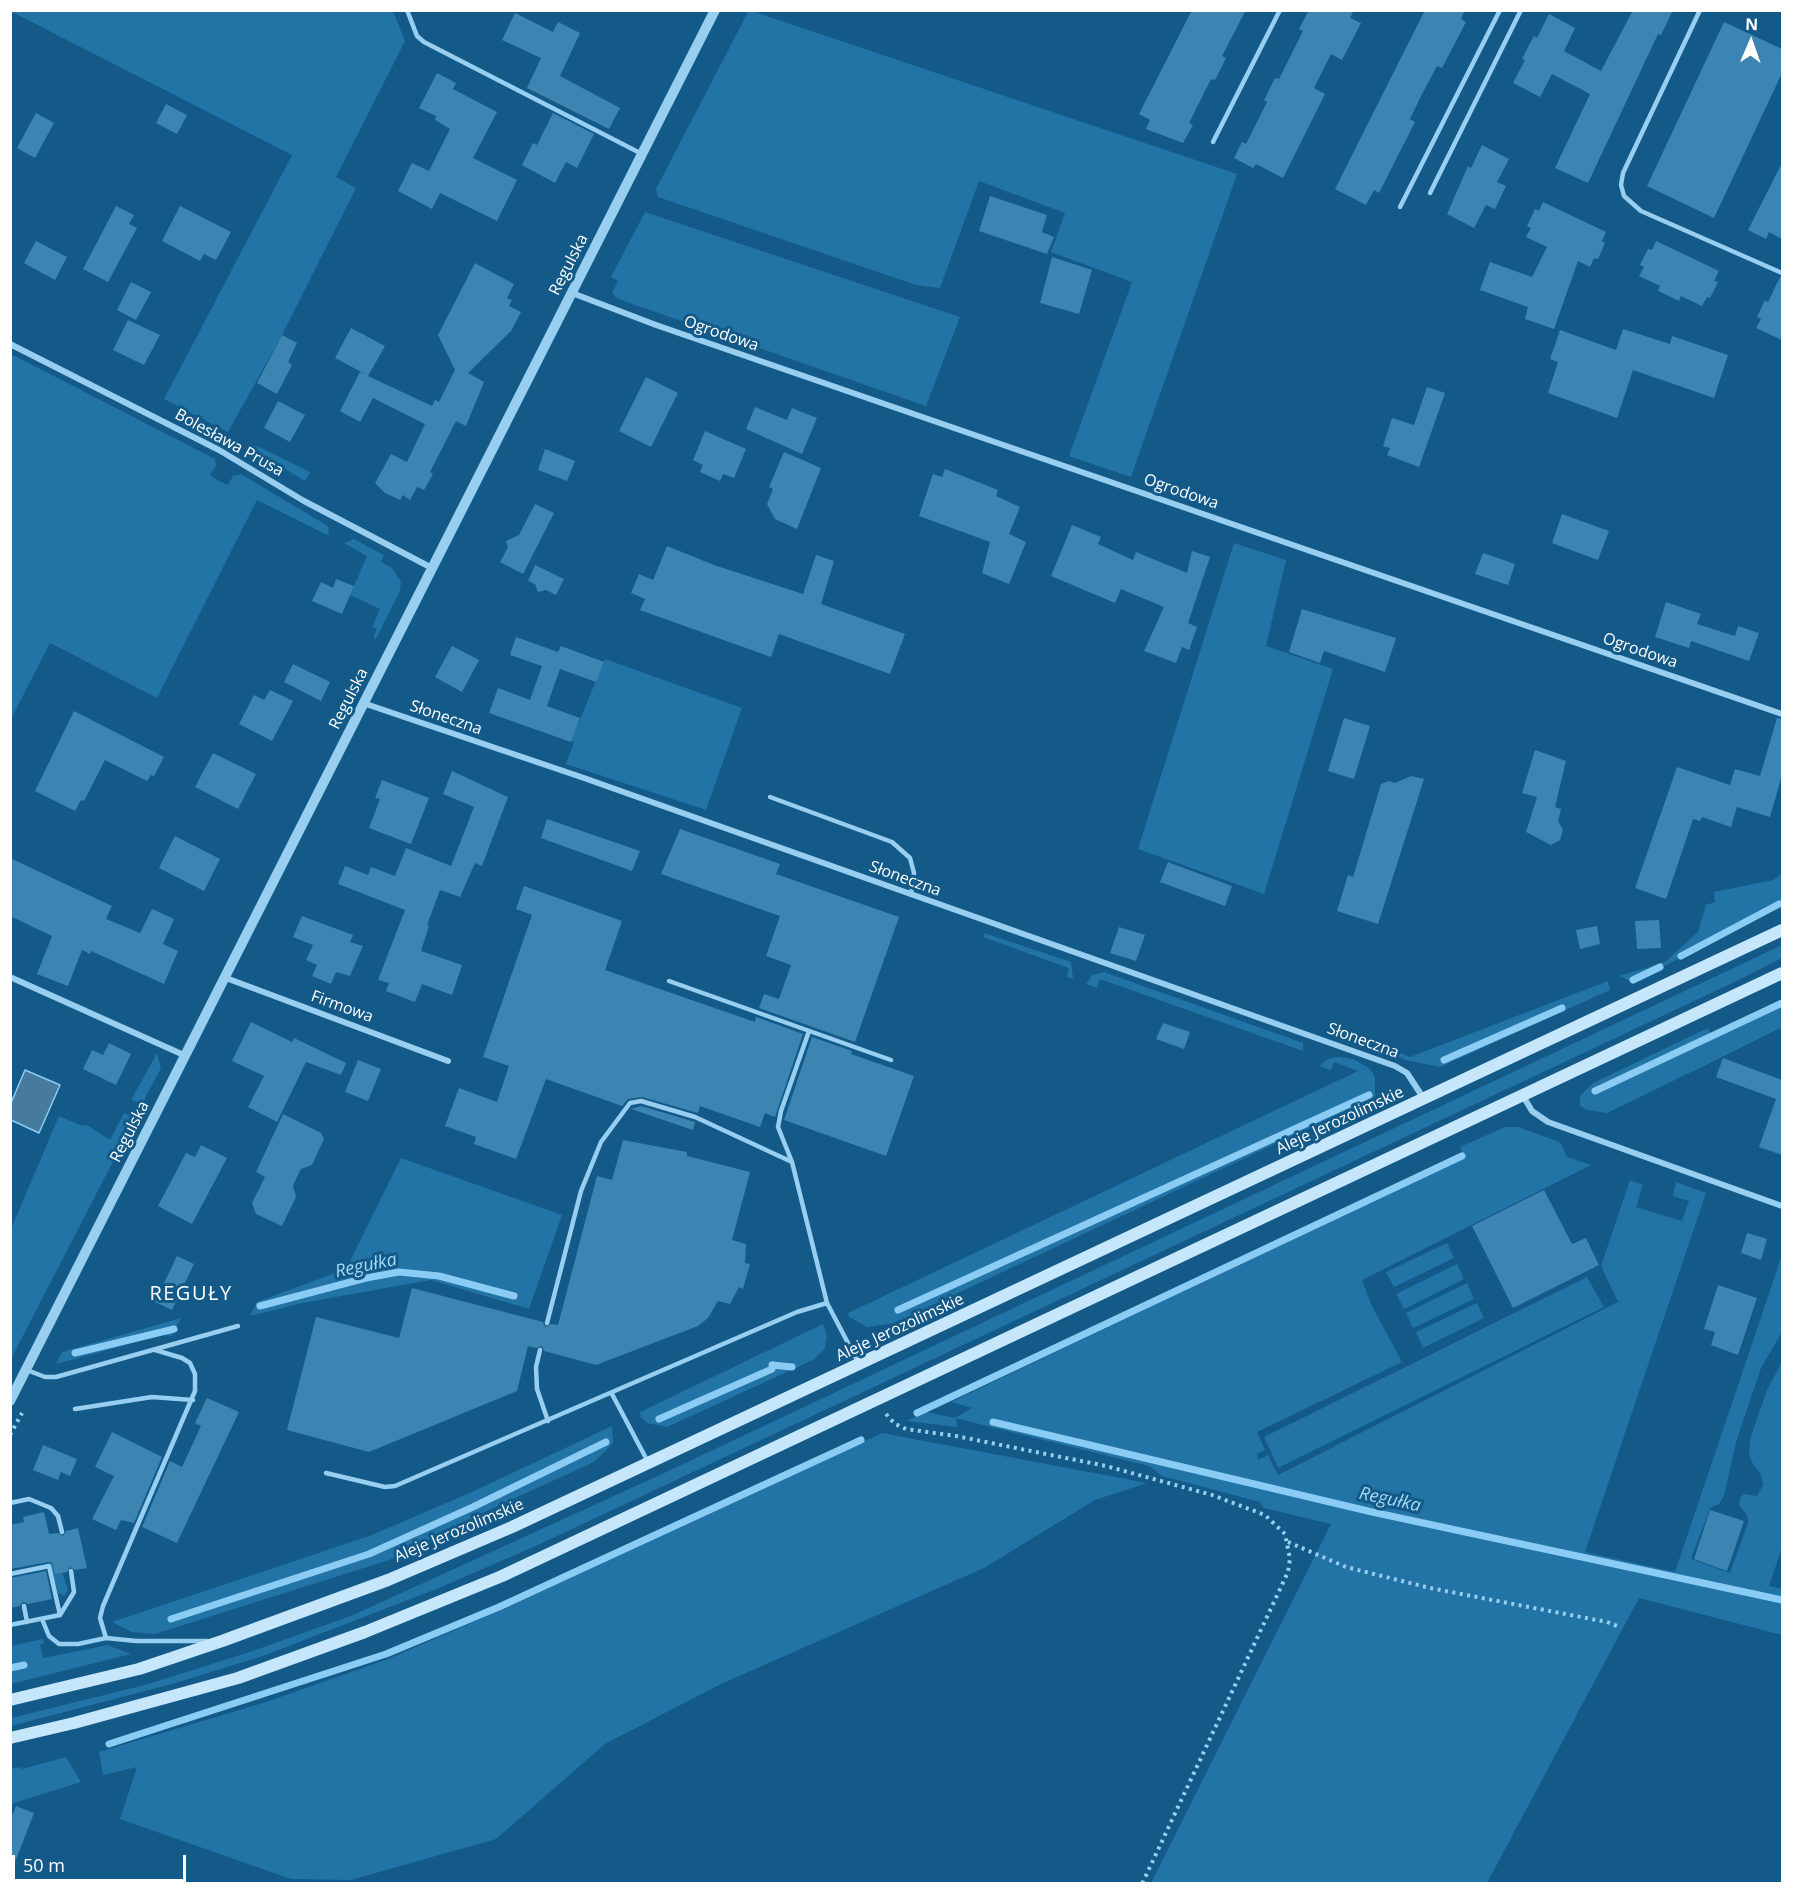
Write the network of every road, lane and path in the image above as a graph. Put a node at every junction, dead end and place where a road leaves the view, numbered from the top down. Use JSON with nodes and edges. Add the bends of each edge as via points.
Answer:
{"nodes":[{"id":1,"x":407,"y":10,"type":"edge"},
{"id":2,"x":715,"y":10,"type":"edge"},
{"id":3,"x":1280,"y":10,"type":"edge"},
{"id":4,"x":1500,"y":10,"type":"edge"},
{"id":5,"x":1521,"y":10,"type":"edge"},
{"id":6,"x":1700,"y":10,"type":"edge"},
{"id":7,"x":1213,"y":142,"type":"dead end"},
{"id":8,"x":642,"y":154,"type":"junction"},
{"id":9,"x":1430,"y":193,"type":"dead end"},
{"id":10,"x":1400,"y":207,"type":"dead end"},
{"id":11,"x":1782,"y":273,"type":"edge"},
{"id":12,"x":572,"y":293,"type":"junction"},
{"id":13,"x":10,"y":344,"type":"edge"},
{"id":14,"x":432,"y":568,"type":"junction"},
{"id":15,"x":363,"y":703,"type":"junction"},
{"id":16,"x":1782,"y":714,"type":"edge"},
{"id":17,"x":770,"y":796,"type":"dead end"},
{"id":18,"x":910,"y":895,"type":"junction"},
{"id":19,"x":1782,"y":930,"type":"edge"},
{"id":20,"x":1782,"y":973,"type":"edge"},
{"id":21,"x":10,"y":977,"type":"edge"},
{"id":22,"x":226,"y":978,"type":"junction"},
{"id":23,"x":669,"y":981,"type":"dead end"},
{"id":24,"x":809,"y":1031,"type":"junction"},
{"id":25,"x":186,"y":1056,"type":"junction"},
{"id":26,"x":891,"y":1060,"type":"dead end"},
{"id":27,"x":448,"y":1061,"type":"dead end"},
{"id":28,"x":1523,"y":1096,"type":"junction"},
{"id":29,"x":1424,"y":1100,"type":"junction"},
{"id":30,"x":792,"y":1162,"type":"junction"},
{"id":31,"x":1782,"y":1206,"type":"edge"},
{"id":32,"x":827,"y":1303,"type":"junction"},
{"id":33,"x":547,"y":1323,"type":"dead end"},
{"id":34,"x":238,"y":1326,"type":"dead end"},
{"id":35,"x":155,"y":1350,"type":"junction"},
{"id":36,"x":540,"y":1350,"type":"dead end"},
{"id":37,"x":860,"y":1365,"type":"junction"},
{"id":38,"x":26,"y":1370,"type":"junction"},
{"id":39,"x":612,"y":1394,"type":"junction"},
{"id":40,"x":193,"y":1400,"type":"junction"},
{"id":41,"x":10,"y":1401,"type":"edge"},
{"id":42,"x":876,"y":1401,"type":"junction"},
{"id":43,"x":75,"y":1409,"type":"dead end"},
{"id":44,"x":548,"y":1421,"type":"junction"},
{"id":45,"x":649,"y":1464,"type":"junction"},
{"id":46,"x":326,"y":1473,"type":"dead end"},
{"id":47,"x":10,"y":1503,"type":"edge"},
{"id":48,"x":62,"y":1532,"type":"dead end"},
{"id":49,"x":1287,"y":1542,"type":"junction"},
{"id":50,"x":71,"y":1571,"type":"dead end"},
{"id":51,"x":14,"y":1574,"type":"edge"},
{"id":52,"x":24,"y":1606,"type":"dead end"},
{"id":53,"x":60,"y":1615,"type":"junction"},
{"id":54,"x":42,"y":1619,"type":"junction"},
{"id":55,"x":27,"y":1622,"type":"junction"},
{"id":56,"x":10,"y":1625,"type":"edge"},
{"id":57,"x":1620,"y":1628,"type":"dead end"},
{"id":58,"x":106,"y":1638,"type":"junction"},
{"id":59,"x":222,"y":1641,"type":"junction"},
{"id":60,"x":10,"y":1700,"type":"edge"},
{"id":61,"x":10,"y":1738,"type":"edge"},
{"id":62,"x":1142,"y":1884,"type":"edge"}],
"edges":[{"from":1,"to":8,"type":"lane","via":[[417,36],[424,42]]},
{"from":2,"to":8,"type":"street","name":"Regulska"},
{"from":3,"to":7,"type":"lane"},
{"from":4,"to":10,"type":"lane"},
{"from":5,"to":9,"type":"lane"},
{"from":6,"to":11,"type":"lane","via":[[1623,173],[1624,195],[1641,211]]},
{"from":8,"to":12,"type":"street","name":"Regulska"},
{"from":12,"to":14,"type":"street","name":"Regulska"},
{"from":12,"to":16,"type":"street","name":"Ogrodowa","via":[[656,326]]},
{"from":13,"to":14,"type":"street","name":"Bolesława Prusa","via":[[228,455],[304,501]]},
{"from":14,"to":15,"type":"street","name":"Regulska"},
{"from":15,"to":18,"type":"street","name":"Słoneczna"},
{"from":15,"to":22,"type":"street","name":"Regulska"},
{"from":17,"to":18,"type":"lane","via":[[892,842],[910,858],[914,873]]},
{"from":18,"to":29,"type":"street","name":"Słoneczna","via":[[1395,1066],[1407,1073]]},
{"from":19,"to":29,"type":"main road","name":"Aleje Jerozolimskie"},
{"from":20,"to":28,"type":"main road"},
{"from":21,"to":25,"type":"street"},
{"from":22,"to":25,"type":"street","name":"Regulska"},
{"from":22,"to":27,"type":"street","name":"Firmowa"},
{"from":23,"to":24,"type":"lane"},
{"from":24,"to":26,"type":"lane"},
{"from":24,"to":30,"type":"lane","via":[[778,1127]]},
{"from":25,"to":38,"type":"street","name":"Regulska"},
{"from":28,"to":31,"type":"street","via":[[1532,1111],[1548,1122]]},
{"from":28,"to":42,"type":"main road"},
{"from":29,"to":37,"type":"main road","name":"Aleje Jerozolimskie"},
{"from":30,"to":32,"type":"lane"},
{"from":30,"to":33,"type":"lane","via":[[695,1117],[641,1101],[630,1103],[601,1142],[581,1191]]},
{"from":32,"to":37,"type":"lane"},
{"from":32,"to":39,"type":"lane","via":[[798,1312]]},
{"from":34,"to":35,"type":"lane"},
{"from":35,"to":38,"type":"lane","via":[[56,1377]]},
{"from":35,"to":40,"type":"lane","via":[[190,1363],[195,1374]]},
{"from":36,"to":44,"type":"lane","via":[[537,1389]]},
{"from":37,"to":45,"type":"main road","name":"Aleje Jerozolimskie"},
{"from":38,"to":41,"type":"street","name":"Regulska"},
{"from":39,"to":44,"type":"lane"},
{"from":39,"to":45,"type":"lane"},
{"from":40,"to":43,"type":"lane","via":[[152,1396]]},
{"from":40,"to":58,"type":"lane","via":[[103,1606],[100,1618]]},
{"from":42,"to":49,"type":"path","via":[[895,1424],[906,1429],[1106,1466],[1242,1504],[1265,1515],[1285,1533]]},
{"from":42,"to":61,"type":"main road","via":[[502,1576],[365,1632],[238,1678]]},
{"from":44,"to":46,"type":"lane","via":[[395,1486]]},
{"from":45,"to":59,"type":"main road","name":"Aleje Jerozolimskie","via":[[396,1577]]},
{"from":47,"to":48,"type":"lane","via":[[29,1499],[51,1508],[58,1515]]},
{"from":49,"to":57,"type":"path","via":[[1346,1568],[1607,1622]]},
{"from":49,"to":62,"type":"path","via":[[1288,1572]]},
{"from":50,"to":53,"type":"lane","via":[[74,1592]]},
{"from":51,"to":53,"type":"lane","via":[[49,1566]]},
{"from":52,"to":55,"type":"lane"},
{"from":53,"to":54,"type":"lane"},
{"from":54,"to":55,"type":"lane"},
{"from":54,"to":58,"type":"lane","via":[[49,1636],[59,1644]]},
{"from":55,"to":56,"type":"lane"},
{"from":58,"to":59,"type":"lane"},
{"from":59,"to":60,"type":"main road","name":"Aleje Jerozolimskie","via":[[139,1669]]}]}
